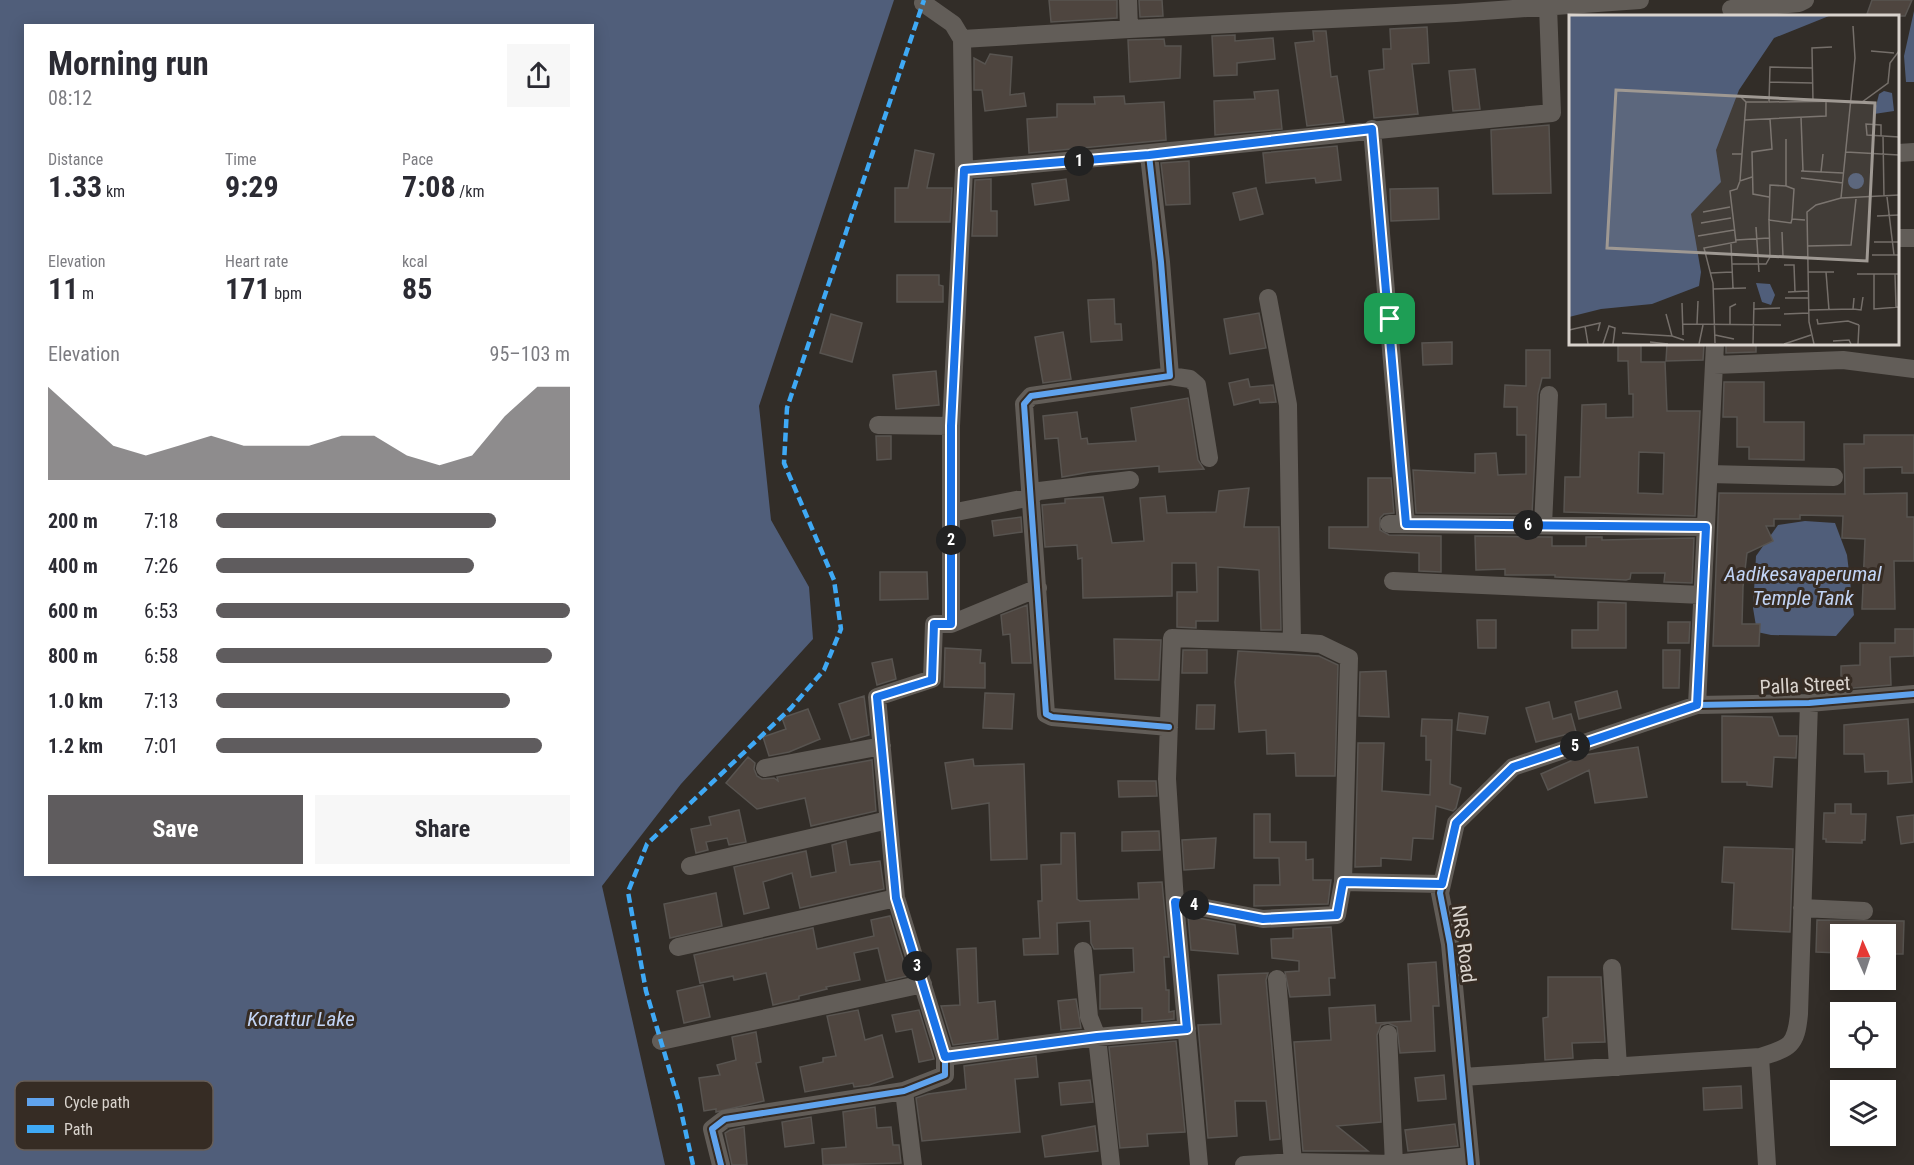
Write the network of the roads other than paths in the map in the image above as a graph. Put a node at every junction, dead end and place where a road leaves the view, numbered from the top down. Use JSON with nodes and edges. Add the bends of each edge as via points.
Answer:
{"nodes":[{"id":1,"x":1128,"y":0,"type":"edge"},
{"id":2,"x":1640,"y":0,"type":"edge"},
{"id":3,"x":1805,"y":0,"type":"edge"},
{"id":4,"x":923,"y":3,"type":"dead end"},
{"id":5,"x":1456,"y":6,"type":"edge"},
{"id":6,"x":1548,"y":6,"type":"junction"},
{"id":7,"x":1731,"y":8,"type":"edge"},
{"id":8,"x":1129,"y":29,"type":"junction"},
{"id":9,"x":962,"y":39,"type":"junction"},
{"id":10,"x":1372,"y":129,"type":"junction"},
{"id":11,"x":1914,"y":152,"type":"edge"},
{"id":12,"x":1899,"y":153,"type":"edge"},
{"id":13,"x":1149,"y":155,"type":"junction"},
{"id":14,"x":964,"y":170,"type":"junction"},
{"id":15,"x":1268,"y":298,"type":"dead end"},
{"id":16,"x":1715,"y":345,"type":"edge"},
{"id":17,"x":1714,"y":366,"type":"junction"},
{"id":18,"x":1914,"y":369,"type":"edge"},
{"id":19,"x":1170,"y":376,"type":"junction"},
{"id":20,"x":1549,"y":395,"type":"dead end"},
{"id":21,"x":878,"y":425,"type":"dead end"},
{"id":22,"x":951,"y":426,"type":"junction"},
{"id":23,"x":1209,"y":458,"type":"dead end"},
{"id":24,"x":1709,"y":474,"type":"junction"},
{"id":25,"x":1834,"y":477,"type":"dead end"},
{"id":26,"x":1130,"y":480,"type":"dead end"},
{"id":27,"x":1031,"y":495,"type":"junction"},
{"id":28,"x":951,"y":513,"type":"junction"},
{"id":29,"x":1543,"y":525,"type":"junction"},
{"id":30,"x":1706,"y":527,"type":"junction"},
{"id":31,"x":1393,"y":581,"type":"dead end"},
{"id":32,"x":1038,"y":588,"type":"junction"},
{"id":33,"x":1702,"y":595,"type":"junction"},
{"id":34,"x":951,"y":624,"type":"junction"},
{"id":35,"x":1292,"y":642,"type":"junction"},
{"id":36,"x":1914,"y":694,"type":"edge"},
{"id":37,"x":1809,"y":703,"type":"junction"},
{"id":38,"x":1697,"y":705,"type":"junction"},
{"id":39,"x":1169,"y":727,"type":"junction"},
{"id":40,"x":882,"y":746,"type":"junction"},
{"id":41,"x":765,"y":768,"type":"dead end"},
{"id":42,"x":888,"y":820,"type":"junction"},
{"id":43,"x":690,"y":866,"type":"dead end"},
{"id":44,"x":1343,"y":882,"type":"junction"},
{"id":45,"x":1442,"y":884,"type":"junction"},
{"id":46,"x":896,"y":898,"type":"junction"},
{"id":47,"x":1175,"y":902,"type":"junction"},
{"id":48,"x":1802,"y":908,"type":"junction"},
{"id":49,"x":1864,"y":911,"type":"dead end"},
{"id":50,"x":678,"y":946,"type":"dead end"},
{"id":51,"x":1083,"y":951,"type":"dead end"},
{"id":52,"x":1612,"y":968,"type":"dead end"},
{"id":53,"x":1277,"y":979,"type":"dead end"},
{"id":54,"x":923,"y":984,"type":"junction"},
{"id":55,"x":1187,"y":1029,"type":"junction"},
{"id":56,"x":1388,"y":1034,"type":"dead end"},
{"id":57,"x":1097,"y":1037,"type":"junction"},
{"id":58,"x":661,"y":1041,"type":"dead end"},
{"id":59,"x":945,"y":1057,"type":"junction"},
{"id":60,"x":1760,"y":1057,"type":"junction"},
{"id":61,"x":1618,"y":1067,"type":"junction"},
{"id":62,"x":1463,"y":1077,"type":"junction"},
{"id":63,"x":904,"y":1091,"type":"junction"},
{"id":64,"x":1471,"y":1161,"type":"edge"},
{"id":65,"x":1293,"y":1162,"type":"junction"},
{"id":66,"x":1394,"y":1164,"type":"edge"},
{"id":67,"x":721,"y":1165,"type":"edge"},
{"id":68,"x":913,"y":1165,"type":"edge"},
{"id":69,"x":1111,"y":1165,"type":"edge"},
{"id":70,"x":1198,"y":1165,"type":"edge"},
{"id":71,"x":1244,"y":1165,"type":"edge"},
{"id":72,"x":1767,"y":1165,"type":"edge"}],
"edges":[{"from":1,"to":8,"type":"street"},
{"from":2,"to":6,"type":"street"},
{"from":3,"to":7,"type":"street"},
{"from":4,"to":9,"type":"street","via":[[952,24]]},
{"from":5,"to":6,"type":"street"},
{"from":5,"to":8,"type":"street"},
{"from":6,"to":10,"type":"street","via":[[1552,113]]},
{"from":8,"to":9,"type":"street"},
{"from":9,"to":14,"type":"street"},
{"from":10,"to":13,"type":"street"},
{"from":10,"to":29,"type":"street","via":[[1398,524]]},
{"from":11,"to":12,"type":"street"},
{"from":13,"to":14,"type":"street"},
{"from":13,"to":19,"type":"street"},
{"from":14,"to":22,"type":"street"},
{"from":15,"to":35,"type":"street","via":[[1288,405]]},
{"from":16,"to":17,"type":"street"},
{"from":17,"to":18,"type":"street","via":[[1843,360]]},
{"from":17,"to":24,"type":"street"},
{"from":19,"to":23,"type":"street","via":[[1195,381]]},
{"from":19,"to":27,"type":"street","via":[[1028,398],[1024,404]]},
{"from":20,"to":29,"type":"street"},
{"from":21,"to":22,"type":"street"},
{"from":22,"to":28,"type":"street"},
{"from":24,"to":25,"type":"street"},
{"from":24,"to":30,"type":"street"},
{"from":26,"to":27,"type":"street"},
{"from":27,"to":28,"type":"street"},
{"from":27,"to":32,"type":"street"},
{"from":28,"to":34,"type":"street"},
{"from":29,"to":30,"type":"street"},
{"from":30,"to":33,"type":"street"},
{"from":31,"to":33,"type":"street"},
{"from":32,"to":34,"type":"street"},
{"from":32,"to":39,"type":"street","via":[[1048,716]]},
{"from":33,"to":38,"type":"street"},
{"from":34,"to":40,"type":"street","via":[[934,624],[932,680],[877,697]]},
{"from":35,"to":39,"type":"street","via":[[1172,638]]},
{"from":35,"to":44,"type":"street","via":[[1320,644],[1349,658]]},
{"from":36,"to":37,"type":"street","name":"Palla Street"},
{"from":37,"to":38,"type":"street","name":"Palla Street"},
{"from":37,"to":48,"type":"street"},
{"from":38,"to":45,"type":"street","name":"NRS Road","via":[[1513,767],[1456,823]]},
{"from":39,"to":47,"type":"street","via":[[1167,779]]},
{"from":40,"to":41,"type":"street"},
{"from":40,"to":42,"type":"street"},
{"from":42,"to":43,"type":"street"},
{"from":42,"to":46,"type":"street"},
{"from":44,"to":45,"type":"street"},
{"from":44,"to":47,"type":"street","via":[[1337,915],[1263,919]]},
{"from":45,"to":62,"type":"street","name":"NRS Road"},
{"from":46,"to":50,"type":"street"},
{"from":46,"to":54,"type":"street"},
{"from":47,"to":55,"type":"street"},
{"from":48,"to":49,"type":"street"},
{"from":48,"to":60,"type":"street","via":[[1797,1034],[1788,1048]]},
{"from":51,"to":57,"type":"street","via":[[1089,1017]]},
{"from":52,"to":61,"type":"street"},
{"from":53,"to":65,"type":"street"},
{"from":54,"to":58,"type":"street"},
{"from":54,"to":59,"type":"street"},
{"from":55,"to":57,"type":"street"},
{"from":55,"to":70,"type":"street"},
{"from":56,"to":66,"type":"street"},
{"from":57,"to":59,"type":"street"},
{"from":57,"to":69,"type":"street"},
{"from":59,"to":63,"type":"street","via":[[942,1078]]},
{"from":60,"to":61,"type":"street"},
{"from":60,"to":72,"type":"street"},
{"from":61,"to":62,"type":"street"},
{"from":62,"to":64,"type":"street","name":"NRS Road"},
{"from":63,"to":67,"type":"street","via":[[725,1119],[712,1129]]},
{"from":63,"to":68,"type":"street"},
{"from":64,"to":66,"type":"street"},
{"from":65,"to":66,"type":"street"},
{"from":65,"to":71,"type":"street"}]}
